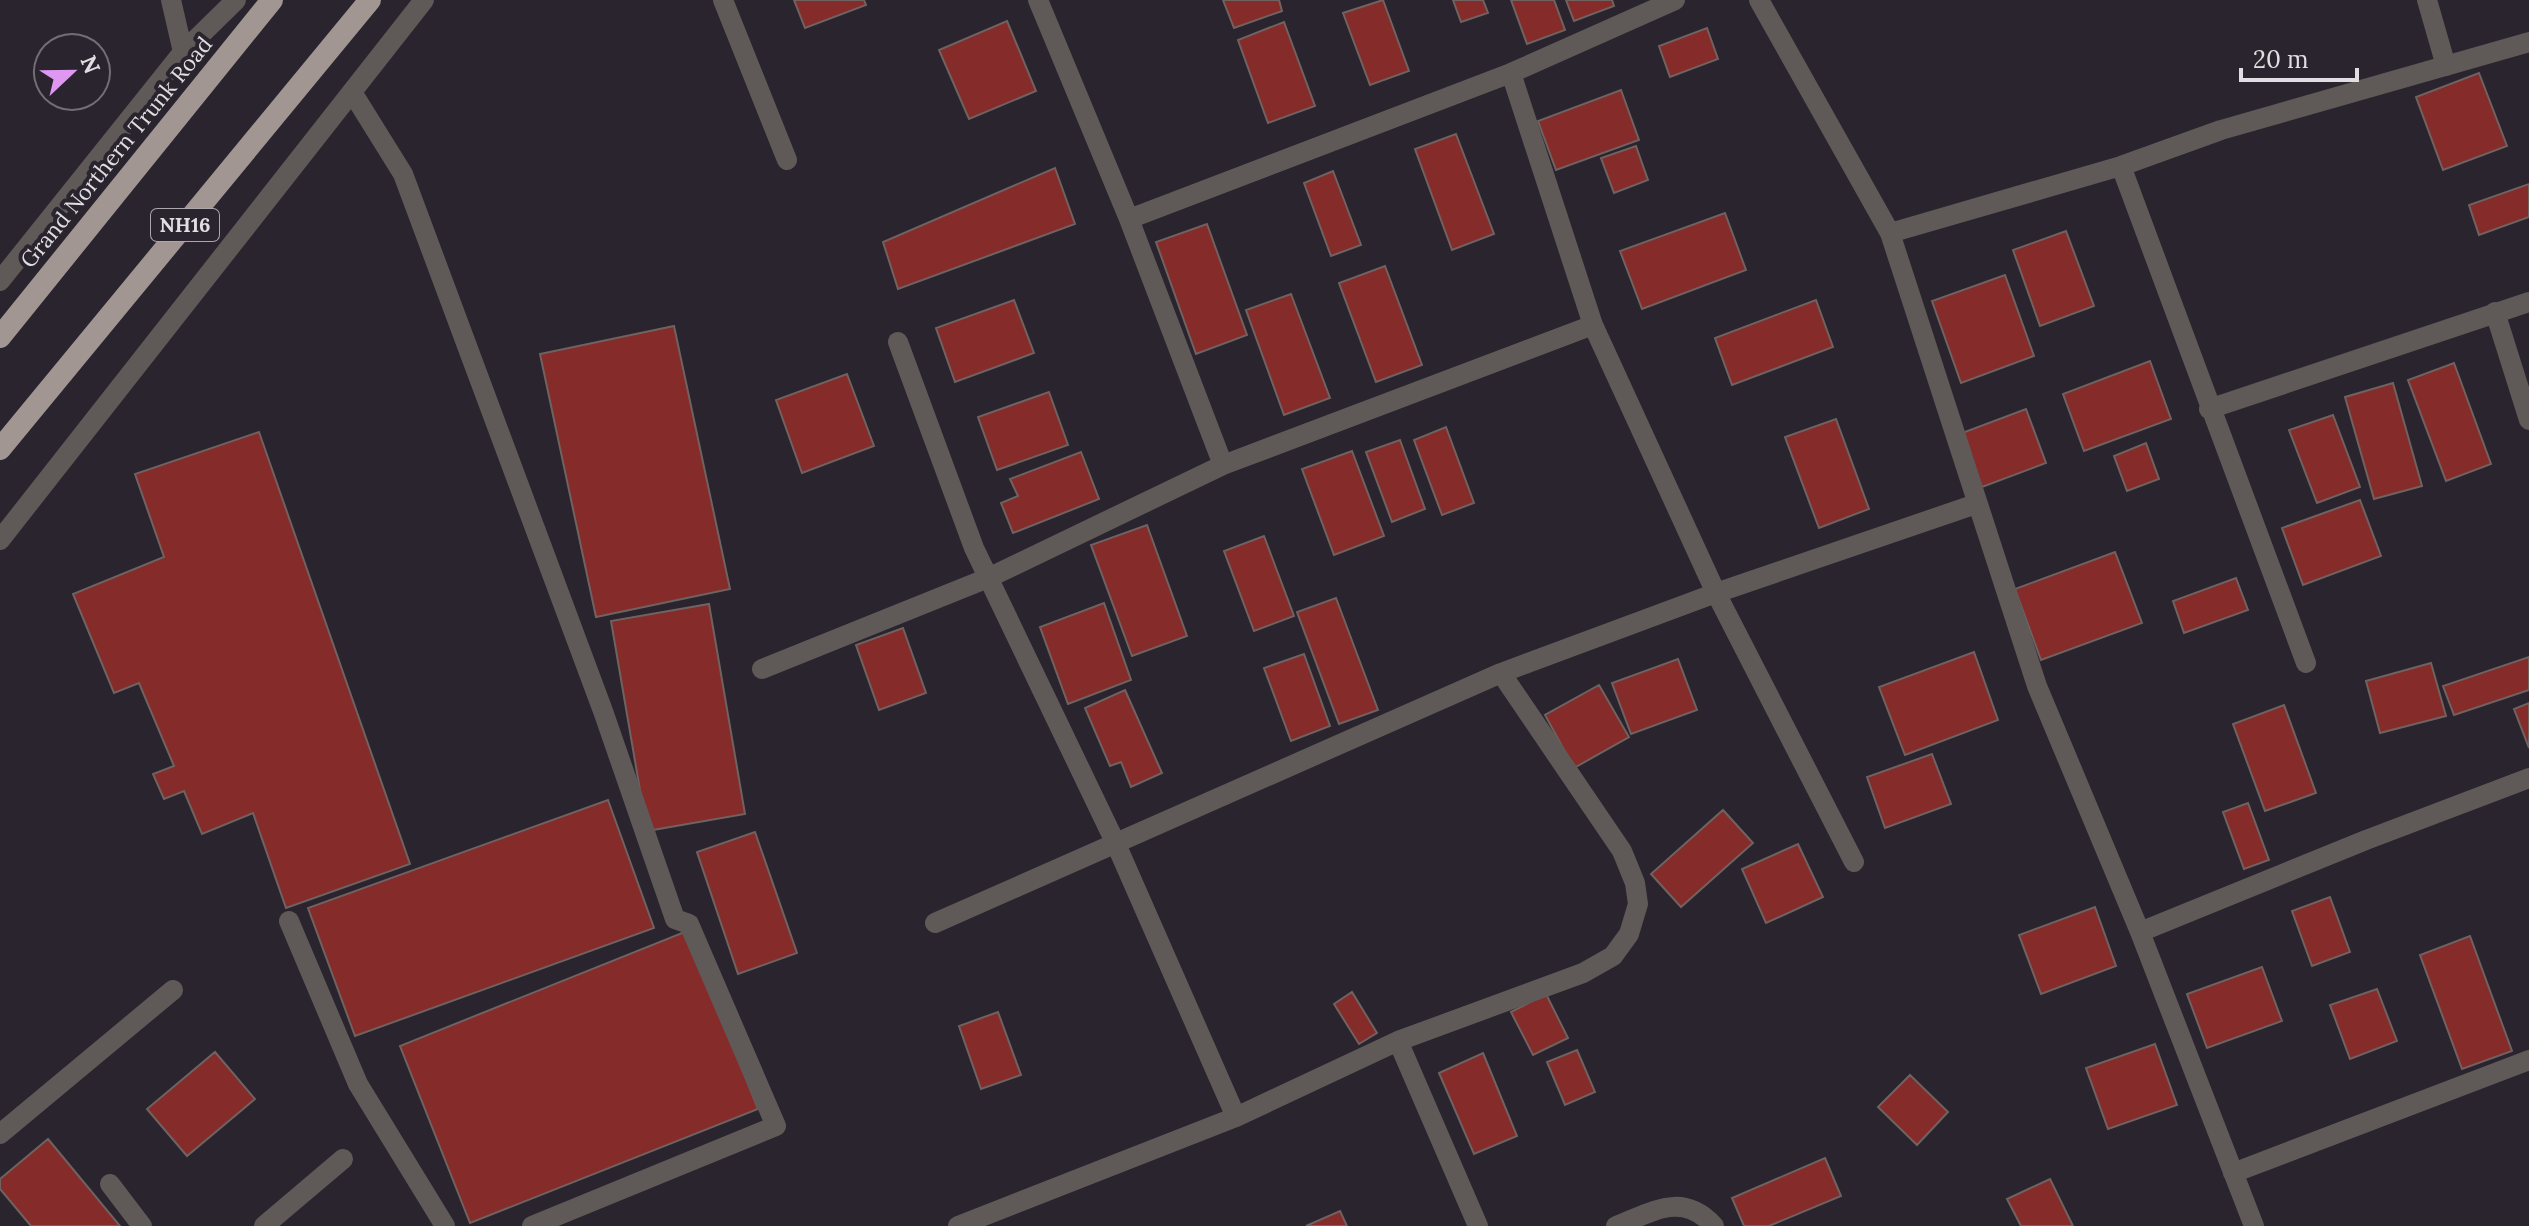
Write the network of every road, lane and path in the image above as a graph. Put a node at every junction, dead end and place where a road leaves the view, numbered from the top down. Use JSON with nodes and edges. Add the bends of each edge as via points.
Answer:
{"nodes":[{"id":1,"x":171,"y":0,"type":"edge"},
{"id":2,"x":236,"y":0,"type":"edge"},
{"id":3,"x":272,"y":0,"type":"edge"},
{"id":4,"x":370,"y":0,"type":"edge"},
{"id":5,"x":424,"y":0,"type":"edge"},
{"id":6,"x":723,"y":0,"type":"edge"},
{"id":7,"x":1038,"y":0,"type":"edge"},
{"id":8,"x":1675,"y":0,"type":"edge"},
{"id":9,"x":1759,"y":0,"type":"edge"},
{"id":10,"x":2427,"y":0,"type":"edge"},
{"id":11,"x":2529,"y":42,"type":"edge"},
{"id":12,"x":183,"y":52,"type":"junction"},
{"id":13,"x":2446,"y":66,"type":"junction"},
{"id":14,"x":1511,"y":73,"type":"junction"},
{"id":15,"x":352,"y":92,"type":"junction"},
{"id":16,"x":787,"y":160,"type":"dead end"},
{"id":17,"x":2121,"y":166,"type":"junction"},
{"id":18,"x":1129,"y":219,"type":"junction"},
{"id":19,"x":1890,"y":233,"type":"junction"},
{"id":20,"x":0,"y":281,"type":"edge"},
{"id":21,"x":2529,"y":302,"type":"edge"},
{"id":22,"x":2495,"y":312,"type":"junction"},
{"id":23,"x":1593,"y":325,"type":"junction"},
{"id":24,"x":0,"y":337,"type":"edge"},
{"id":25,"x":898,"y":342,"type":"dead end"},
{"id":26,"x":2209,"y":409,"type":"junction"},
{"id":27,"x":2529,"y":420,"type":"edge"},
{"id":28,"x":0,"y":449,"type":"edge"},
{"id":29,"x":1223,"y":465,"type":"junction"},
{"id":30,"x":1976,"y":504,"type":"junction"},
{"id":31,"x":0,"y":540,"type":"edge"},
{"id":32,"x":988,"y":578,"type":"junction"},
{"id":33,"x":1716,"y":593,"type":"junction"},
{"id":34,"x":2306,"y":663,"type":"dead end"},
{"id":35,"x":762,"y":669,"type":"dead end"},
{"id":36,"x":1501,"y":673,"type":"junction"},
{"id":37,"x":2529,"y":778,"type":"edge"},
{"id":38,"x":1116,"y":844,"type":"junction"},
{"id":39,"x":1854,"y":862,"type":"dead end"},
{"id":40,"x":289,"y":921,"type":"dead end"},
{"id":41,"x":935,"y":923,"type":"dead end"},
{"id":42,"x":2140,"y":932,"type":"junction"},
{"id":43,"x":173,"y":990,"type":"dead end"},
{"id":44,"x":1398,"y":1041,"type":"junction"},
{"id":45,"x":2529,"y":1060,"type":"edge"},
{"id":46,"x":1236,"y":1117,"type":"junction"},
{"id":47,"x":0,"y":1134,"type":"edge"},
{"id":48,"x":343,"y":1159,"type":"dead end"},
{"id":49,"x":2233,"y":1173,"type":"junction"},
{"id":50,"x":110,"y":1184,"type":"dead end"},
{"id":51,"x":142,"y":1226,"type":"edge"},
{"id":52,"x":264,"y":1226,"type":"edge"},
{"id":53,"x":445,"y":1226,"type":"edge"},
{"id":54,"x":532,"y":1226,"type":"edge"},
{"id":55,"x":958,"y":1226,"type":"edge"},
{"id":56,"x":1478,"y":1226,"type":"edge"},
{"id":57,"x":1616,"y":1226,"type":"edge"},
{"id":58,"x":1714,"y":1226,"type":"edge"},
{"id":59,"x":2254,"y":1226,"type":"edge"}],
"edges":[{"from":1,"to":12,"type":"street"},
{"from":2,"to":12,"type":"street"},
{"from":3,"to":24,"type":"highway","name":"Grand Northern Trunk Road"},
{"from":4,"to":28,"type":"highway","number":"NH16"},
{"from":5,"to":15,"type":"street"},
{"from":6,"to":16,"type":"street"},
{"from":7,"to":18,"type":"street"},
{"from":8,"to":14,"type":"street"},
{"from":9,"to":19,"type":"street"},
{"from":10,"to":13,"type":"street"},
{"from":11,"to":13,"type":"street"},
{"from":12,"to":20,"type":"street"},
{"from":13,"to":17,"type":"street","via":[[2221,130]]},
{"from":14,"to":18,"type":"street"},
{"from":14,"to":23,"type":"street"},
{"from":15,"to":31,"type":"street"},
{"from":15,"to":54,"type":"street","via":[[403,174],[675,919],[689,924],[776,1126]]},
{"from":17,"to":19,"type":"street"},
{"from":17,"to":26,"type":"street"},
{"from":18,"to":29,"type":"street"},
{"from":19,"to":30,"type":"street"},
{"from":21,"to":22,"type":"street"},
{"from":22,"to":26,"type":"street"},
{"from":22,"to":27,"type":"street"},
{"from":23,"to":29,"type":"street"},
{"from":23,"to":33,"type":"street"},
{"from":25,"to":32,"type":"street"},
{"from":26,"to":34,"type":"street"},
{"from":29,"to":32,"type":"street"},
{"from":30,"to":33,"type":"street"},
{"from":30,"to":42,"type":"street","via":[[2037,686]]},
{"from":32,"to":35,"type":"street"},
{"from":32,"to":38,"type":"street"},
{"from":33,"to":36,"type":"street"},
{"from":33,"to":39,"type":"street"},
{"from":36,"to":38,"type":"street"},
{"from":36,"to":44,"type":"street","via":[[1622,851],[1638,904],[1629,934],[1613,956],[1583,973]]},
{"from":37,"to":42,"type":"street"},
{"from":38,"to":41,"type":"street"},
{"from":38,"to":46,"type":"street"},
{"from":40,"to":53,"type":"street","via":[[358,1084]]},
{"from":42,"to":49,"type":"street"},
{"from":43,"to":47,"type":"street"},
{"from":44,"to":46,"type":"street"},
{"from":44,"to":56,"type":"street"},
{"from":45,"to":49,"type":"street"},
{"from":46,"to":55,"type":"street"},
{"from":48,"to":52,"type":"street"},
{"from":49,"to":59,"type":"street"},
{"from":50,"to":51,"type":"street"},
{"from":57,"to":58,"type":"street","via":[[1679,1206],[1689,1206]]}]}
